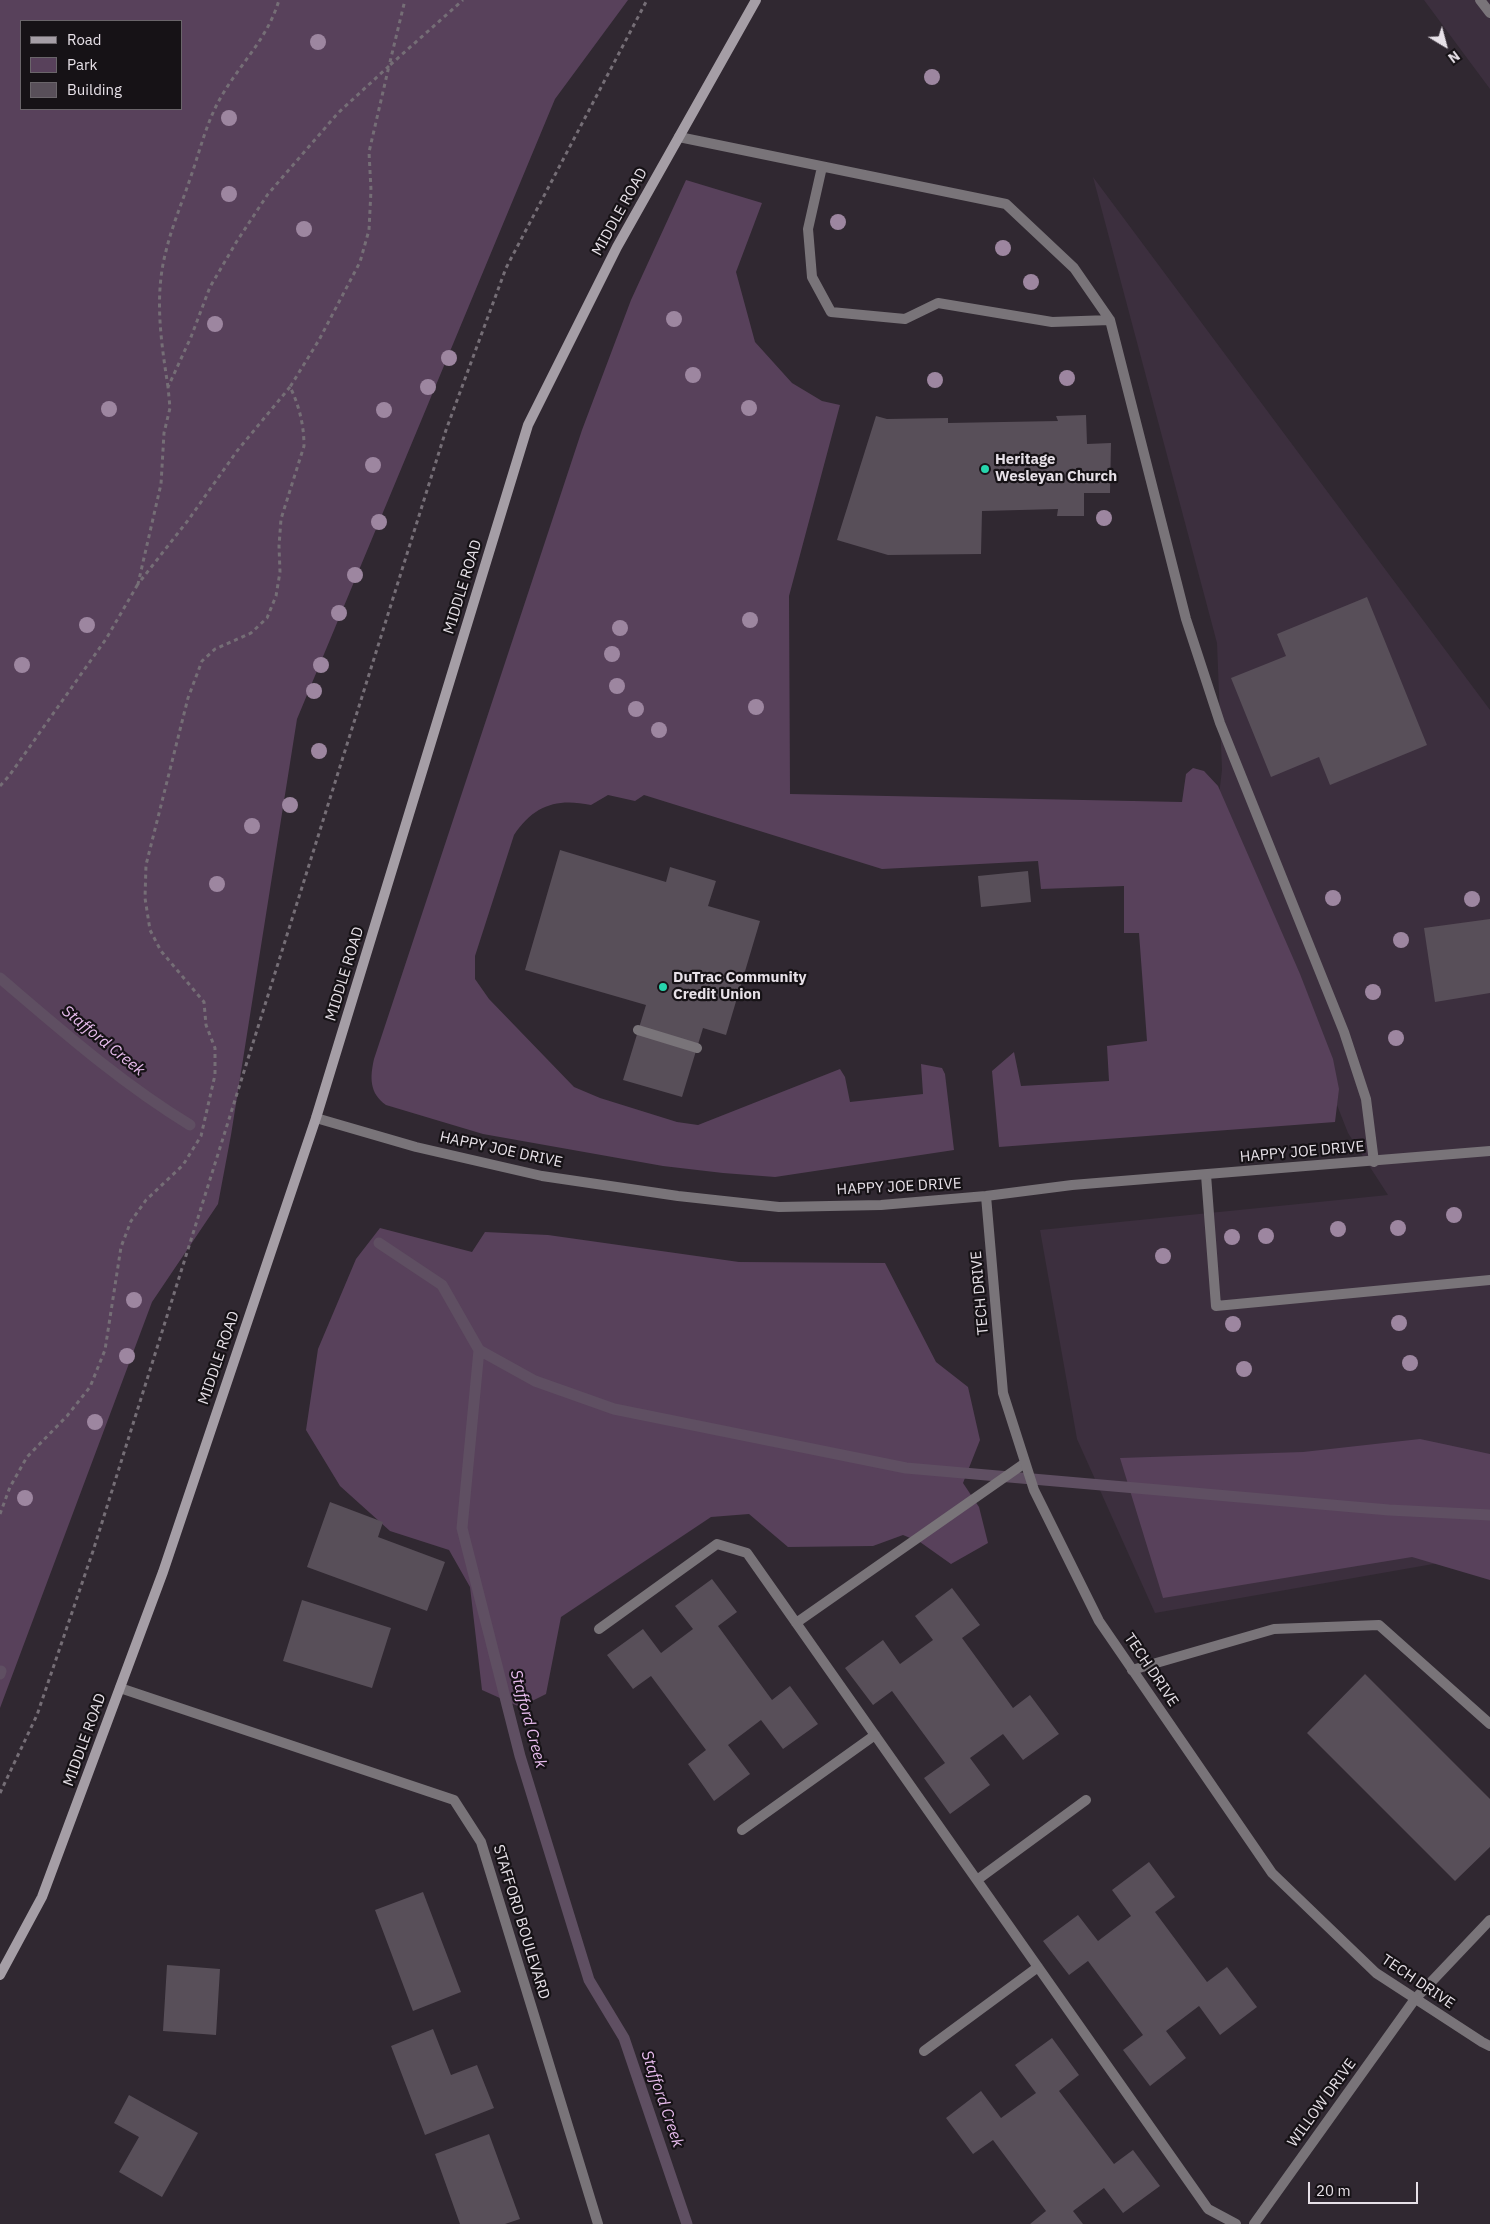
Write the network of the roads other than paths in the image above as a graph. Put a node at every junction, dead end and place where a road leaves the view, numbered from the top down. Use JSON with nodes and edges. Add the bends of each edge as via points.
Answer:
{"nodes":[{"id":1,"x":756,"y":0,"type":"edge"},
{"id":2,"x":1480,"y":0,"type":"edge"},
{"id":3,"x":1490,"y":13,"type":"edge"},
{"id":4,"x":679,"y":137,"type":"junction"},
{"id":5,"x":822,"y":167,"type":"junction"},
{"id":6,"x":1110,"y":320,"type":"junction"},
{"id":7,"x":638,"y":1030,"type":"dead end"},
{"id":8,"x":697,"y":1048,"type":"dead end"},
{"id":9,"x":316,"y":1118,"type":"junction"},
{"id":10,"x":1490,"y":1151,"type":"edge"},
{"id":11,"x":1374,"y":1162,"type":"junction"},
{"id":12,"x":1206,"y":1175,"type":"junction"},
{"id":13,"x":986,"y":1196,"type":"junction"},
{"id":14,"x":1490,"y":1280,"type":"edge"},
{"id":15,"x":1025,"y":1463,"type":"junction"},
{"id":16,"x":796,"y":1623,"type":"junction"},
{"id":17,"x":598,"y":1629,"type":"dead end"},
{"id":18,"x":1132,"y":1670,"type":"junction"},
{"id":19,"x":120,"y":1688,"type":"junction"},
{"id":20,"x":1490,"y":1724,"type":"edge"},
{"id":21,"x":875,"y":1735,"type":"junction"},
{"id":22,"x":1086,"y":1800,"type":"dead end"},
{"id":23,"x":742,"y":1830,"type":"dead end"},
{"id":24,"x":977,"y":1880,"type":"junction"},
{"id":25,"x":1490,"y":1920,"type":"edge"},
{"id":26,"x":1038,"y":1967,"type":"junction"},
{"id":27,"x":0,"y":1975,"type":"edge"},
{"id":28,"x":1415,"y":1999,"type":"junction"},
{"id":29,"x":1490,"y":2046,"type":"edge"},
{"id":30,"x":924,"y":2051,"type":"dead end"},
{"id":31,"x":598,"y":2224,"type":"edge"},
{"id":32,"x":1236,"y":2224,"type":"edge"},
{"id":33,"x":1254,"y":2224,"type":"edge"}],
"edges":[{"from":1,"to":4,"type":"main road","name":"MIDDLE ROAD"},
{"from":2,"to":3,"type":"street"},
{"from":4,"to":5,"type":"street"},
{"from":4,"to":9,"type":"main road","name":"MIDDLE ROAD","via":[[617,247],[528,425]]},
{"from":5,"to":6,"type":"street","via":[[1006,204],[1074,268]]},
{"from":5,"to":6,"type":"street","via":[[808,229],[812,278],[831,312],[905,319],[938,303],[1052,322]]},
{"from":6,"to":11,"type":"street","via":[[1186,619],[1220,723],[1344,1032],[1366,1099]]},
{"from":7,"to":8,"type":"street"},
{"from":9,"to":13,"type":"street","name":"HAPPY JOE DRIVE","via":[[416,1147],[542,1176],[678,1196],[779,1206],[881,1205]]},
{"from":9,"to":19,"type":"main road","name":"MIDDLE ROAD","via":[[163,1572]]},
{"from":10,"to":11,"type":"street","name":"HAPPY JOE DRIVE"},
{"from":11,"to":12,"type":"street","name":"HAPPY JOE DRIVE"},
{"from":12,"to":13,"type":"street","name":"HAPPY JOE DRIVE","via":[[1072,1185]]},
{"from":12,"to":14,"type":"street","via":[[1216,1306]]},
{"from":13,"to":15,"type":"street","name":"TECH DRIVE","via":[[1003,1393]]},
{"from":15,"to":16,"type":"street"},
{"from":15,"to":18,"type":"street","name":"TECH DRIVE","via":[[1034,1490],[1099,1621]]},
{"from":16,"to":17,"type":"street","via":[[747,1553],[716,1544]]},
{"from":16,"to":21,"type":"street"},
{"from":18,"to":20,"type":"street","via":[[1274,1629],[1379,1624]]},
{"from":18,"to":28,"type":"street","name":"TECH DRIVE","via":[[1272,1873],[1376,1974]]},
{"from":19,"to":27,"type":"main road","name":"MIDDLE ROAD","via":[[42,1897]]},
{"from":19,"to":31,"type":"street","name":"STAFFORD BOULEVARD","via":[[454,1800],[481,1842]]},
{"from":21,"to":23,"type":"street"},
{"from":21,"to":24,"type":"street"},
{"from":22,"to":24,"type":"street"},
{"from":24,"to":26,"type":"street"},
{"from":25,"to":28,"type":"street","name":"WILLOW DRIVE"},
{"from":26,"to":30,"type":"street"},
{"from":26,"to":32,"type":"street","via":[[1208,2209]]},
{"from":28,"to":29,"type":"street","name":"TECH DRIVE"},
{"from":28,"to":33,"type":"street","name":"WILLOW DRIVE"}]}
